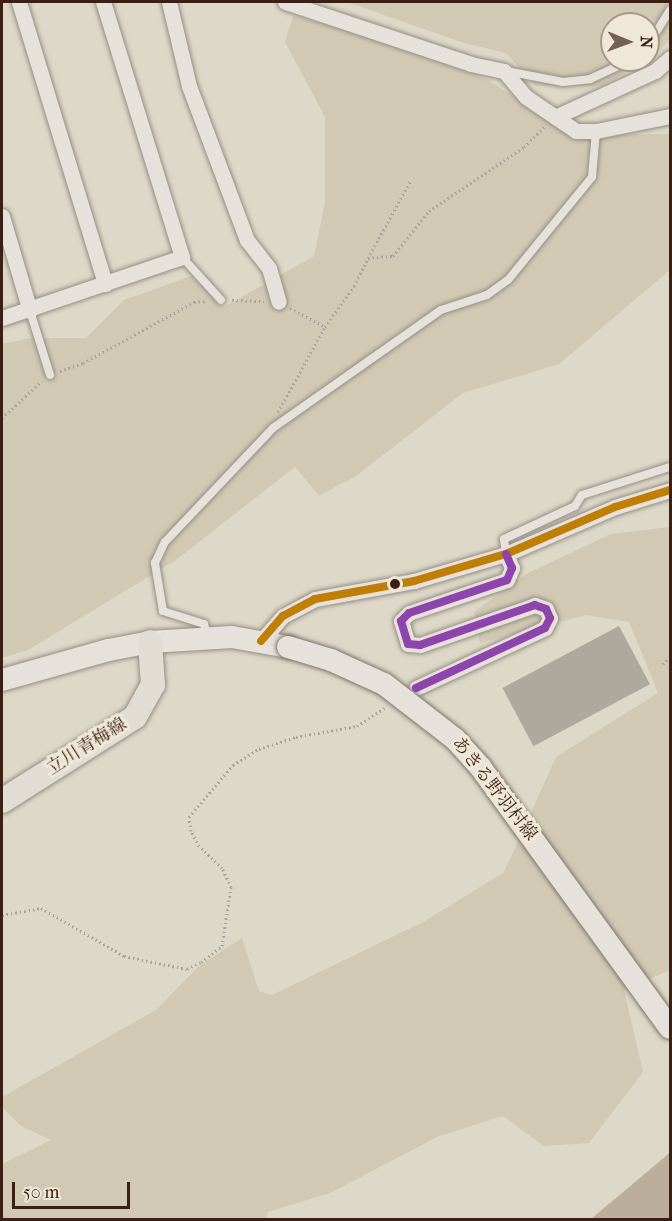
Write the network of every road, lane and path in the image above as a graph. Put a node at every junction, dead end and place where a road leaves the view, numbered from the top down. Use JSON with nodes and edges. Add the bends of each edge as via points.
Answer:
{"nodes":[{"id":1,"x":19,"y":2,"type":"edge"},
{"id":2,"x":104,"y":2,"type":"edge"},
{"id":3,"x":169,"y":2,"type":"edge"},
{"id":4,"x":285,"y":2,"type":"edge"},
{"id":5,"x":670,"y":10,"type":"edge"},
{"id":6,"x":660,"y":26,"type":"edge"},
{"id":7,"x":670,"y":58,"type":"edge"},
{"id":8,"x":504,"y":71,"type":"junction"},
{"id":9,"x":605,"y":72,"type":"edge"},
{"id":10,"x":670,"y":116,"type":"edge"},
{"id":11,"x":555,"y":117,"type":"junction"},
{"id":12,"x":596,"y":131,"type":"junction"},
{"id":13,"x":410,"y":182,"type":"dead end"},
{"id":14,"x":2,"y":216,"type":"edge"},
{"id":15,"x":182,"y":257,"type":"junction"},
{"id":16,"x":368,"y":258,"type":"dead end"},
{"id":17,"x":105,"y":284,"type":"junction"},
{"id":18,"x":221,"y":300,"type":"dead end"},
{"id":19,"x":279,"y":302,"type":"dead end"},
{"id":20,"x":30,"y":311,"type":"junction"},
{"id":21,"x":2,"y":318,"type":"edge"},
{"id":22,"x":325,"y":327,"type":"dead end"},
{"id":23,"x":50,"y":375,"type":"dead end"},
{"id":24,"x":273,"y":428,"type":"junction"},
{"id":25,"x":670,"y":467,"type":"edge"},
{"id":26,"x":670,"y":490,"type":"edge"},
{"id":27,"x":506,"y":554,"type":"junction"},
{"id":28,"x":207,"y":637,"type":"junction"},
{"id":29,"x":261,"y":641,"type":"junction"},
{"id":30,"x":150,"y":642,"type":"junction"},
{"id":31,"x":670,"y":657,"type":"edge"},
{"id":32,"x":663,"y":664,"type":"dead end"},
{"id":33,"x":2,"y":681,"type":"edge"},
{"id":34,"x":416,"y":688,"type":"dead end"},
{"id":35,"x":387,"y":707,"type":"dead end"},
{"id":36,"x":2,"y":801,"type":"edge"},
{"id":37,"x":2,"y":915,"type":"edge"},
{"id":38,"x":670,"y":1029,"type":"edge"}],
"edges":[{"from":1,"to":17,"type":"street"},
{"from":2,"to":15,"type":"street"},
{"from":3,"to":19,"type":"street","via":[[196,107],[247,240],[269,268]]},
{"from":4,"to":8,"type":"street","via":[[471,64]]},
{"from":5,"to":6,"type":"lane"},
{"from":7,"to":11,"type":"street","via":[[655,71]]},
{"from":8,"to":9,"type":"lane","via":[[563,82],[590,79]]},
{"from":8,"to":11,"type":"street","via":[[526,98]]},
{"from":10,"to":12,"type":"street"},
{"from":11,"to":12,"type":"street","via":[[576,131]]},
{"from":12,"to":24,"type":"lane","via":[[592,177],[508,280],[487,295],[441,310]]},
{"from":13,"to":16,"type":"path"},
{"from":14,"to":20,"type":"street"},
{"from":15,"to":17,"type":"street"},
{"from":15,"to":18,"type":"lane"},
{"from":17,"to":20,"type":"street"},
{"from":20,"to":21,"type":"street"},
{"from":20,"to":23,"type":"lane"},
{"from":22,"to":24,"type":"path","via":[[279,408]]},
{"from":24,"to":28,"type":"lane","via":[[165,542],[156,558],[163,611],[204,624]]},
{"from":25,"to":27,"type":"lane","via":[[582,495],[575,506],[504,539]]},
{"from":26,"to":27,"type":"street","via":[[615,507]]},
{"from":27,"to":29,"type":"street","via":[[414,580],[315,598],[283,616]]},
{"from":27,"to":34,"type":"street","via":[[512,568],[507,580],[409,613],[401,621],[408,644],[420,645],[535,605],[546,609],[550,618],[545,628]]},
{"from":28,"to":29,"type":"main road","name":"あきる野羽村線"},
{"from":28,"to":30,"type":"main road","name":"あきる野羽村線"},
{"from":29,"to":38,"type":"main road","name":"あきる野羽村線","bridge":true,"via":[[340,663],[384,684],[455,739],[486,773]]},
{"from":30,"to":33,"type":"main road","name":"あきる野羽村線"},
{"from":30,"to":36,"type":"main road","name":"立川青梅線","via":[[154,679],[149,697],[135,717]]},
{"from":31,"to":32,"type":"path"},
{"from":35,"to":37,"type":"path","via":[[357,726],[296,736],[259,749],[233,765],[189,817],[190,831],[199,846],[222,868],[231,887],[222,946],[201,962],[187,969],[124,956],[41,908]]}]}
